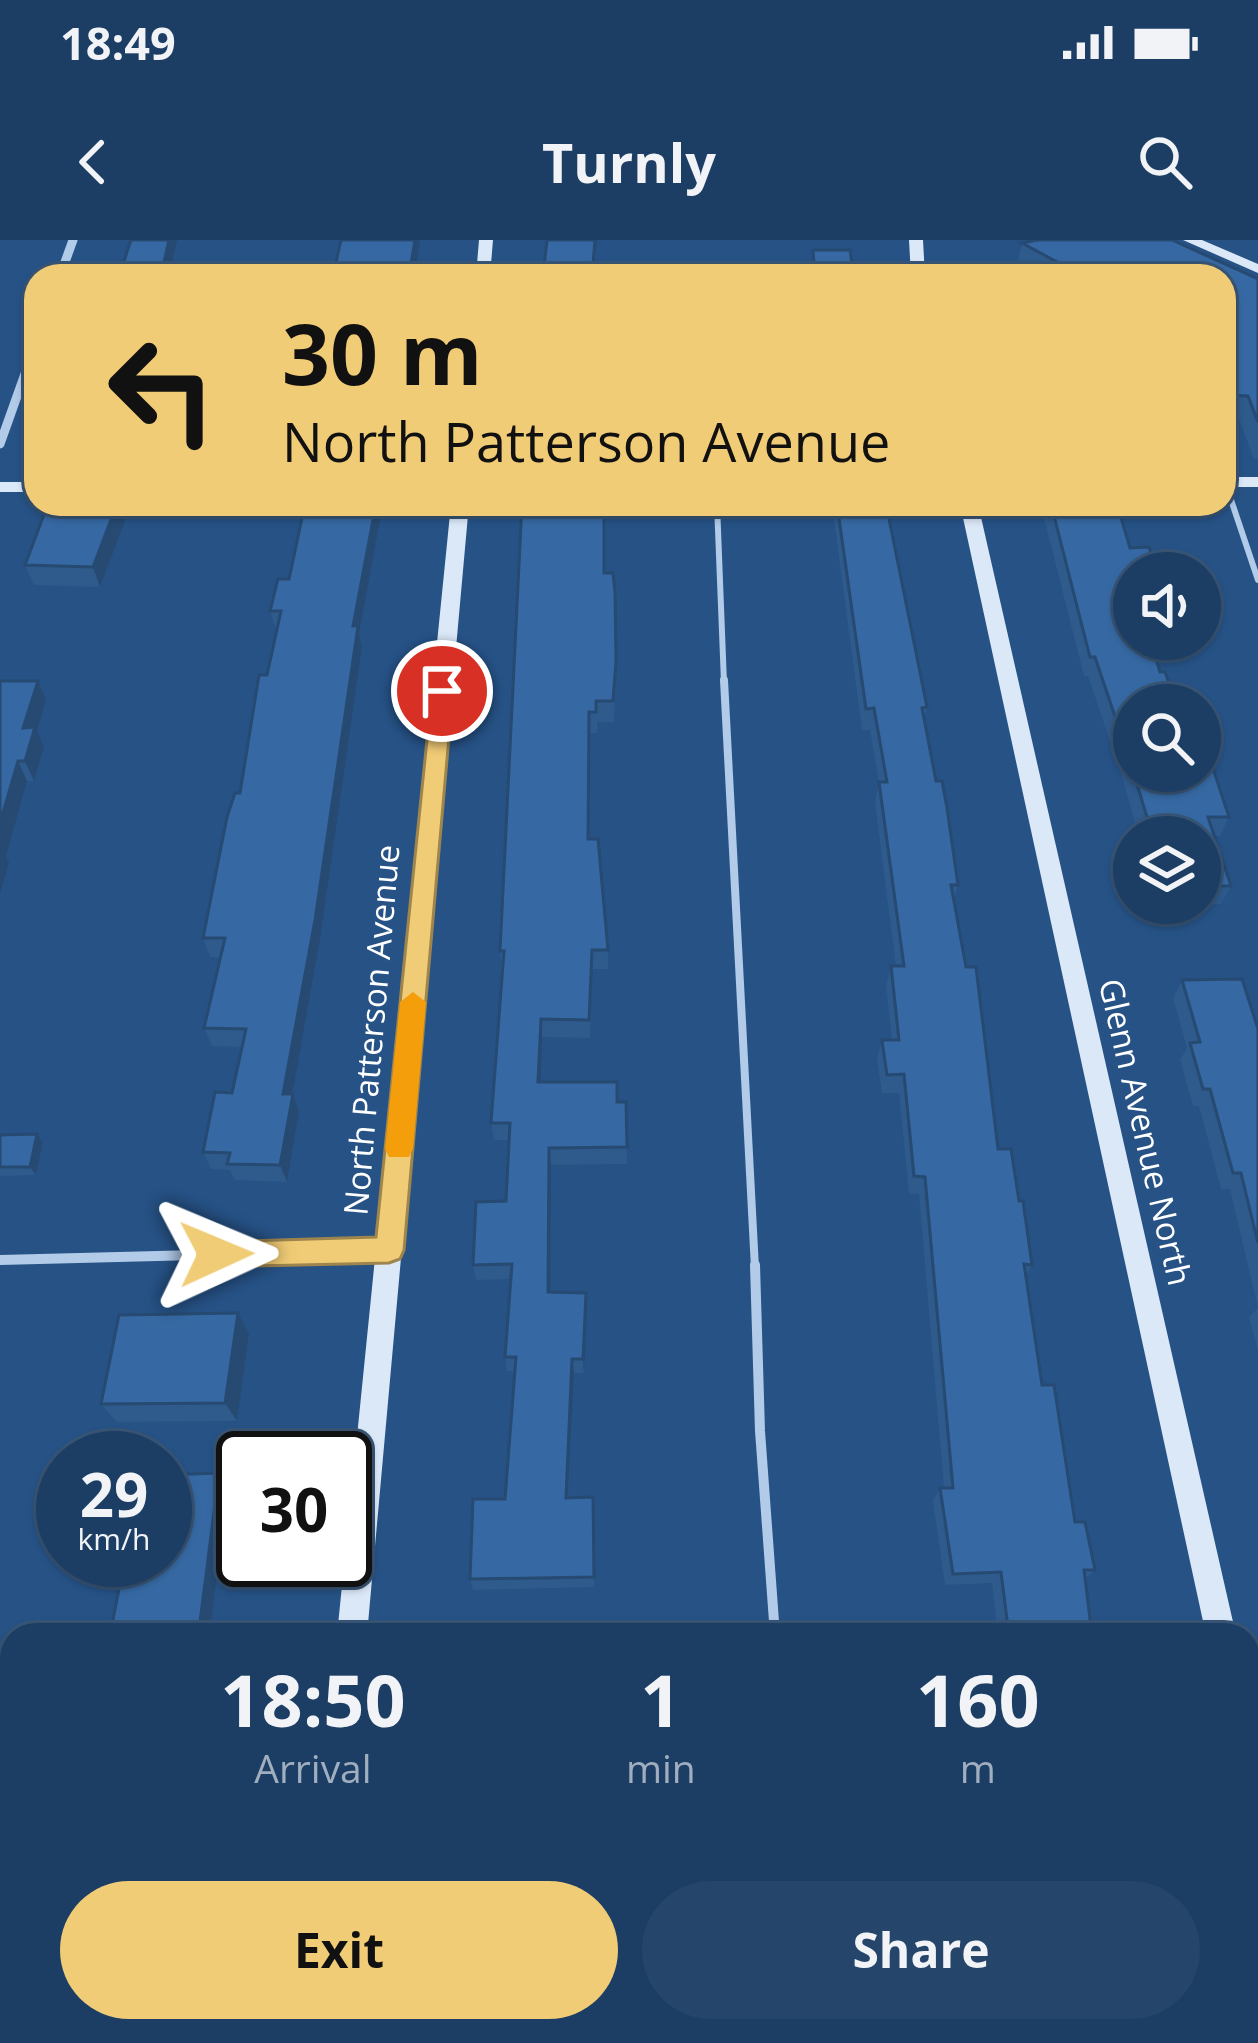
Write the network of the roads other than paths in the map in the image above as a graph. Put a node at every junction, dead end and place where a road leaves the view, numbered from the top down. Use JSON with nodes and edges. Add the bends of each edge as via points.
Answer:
{"nodes":[{"id":1,"x":1190,"y":240,"type":"edge"},
{"id":2,"x":1258,"y":269,"type":"edge"},
{"id":3,"x":24,"y":377,"type":"edge"},
{"id":4,"x":0,"y":444,"type":"edge"},
{"id":5,"x":1236,"y":515,"type":"edge"},
{"id":6,"x":459,"y":516,"type":"edge"},
{"id":7,"x":717,"y":516,"type":"edge"},
{"id":8,"x":972,"y":516,"type":"edge"},
{"id":9,"x":1258,"y":580,"type":"edge"},
{"id":10,"x":389,"y":1250,"type":"junction"},
{"id":11,"x":0,"y":1260,"type":"edge"},
{"id":12,"x":353,"y":1623,"type":"edge"},
{"id":13,"x":775,"y":1623,"type":"edge"},
{"id":14,"x":1218,"y":1623,"type":"edge"}],
"edges":[{"from":1,"to":2,"type":"main road"},
{"from":3,"to":4,"type":"street"},
{"from":5,"to":9,"type":"lane"},
{"from":6,"to":10,"type":"main road","name":"North Patterson Avenue"},
{"from":7,"to":13,"type":"lane"},
{"from":8,"to":14,"type":"main road","name":"Glenn Avenue North"},
{"from":10,"to":11,"type":"street"},
{"from":10,"to":12,"type":"main road","name":"North Patterson Avenue"}]}
